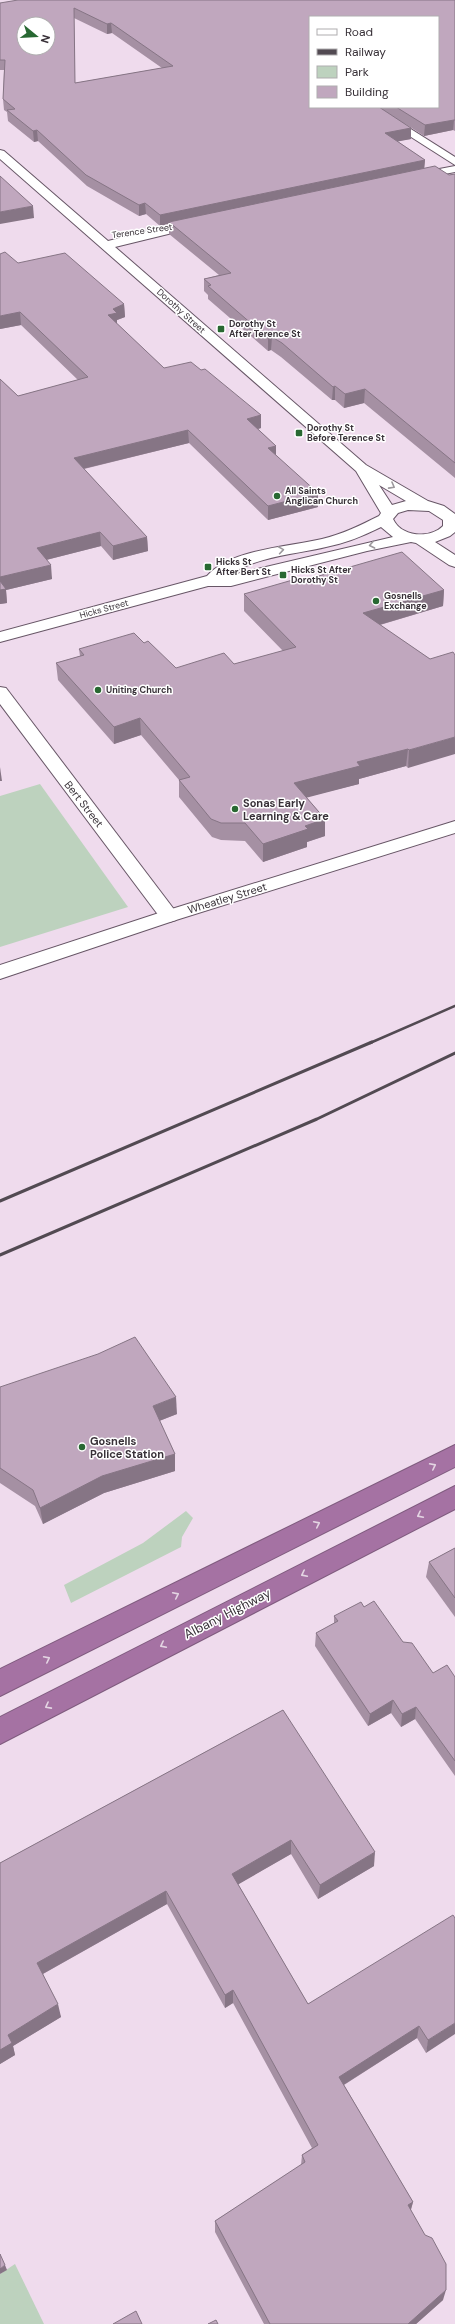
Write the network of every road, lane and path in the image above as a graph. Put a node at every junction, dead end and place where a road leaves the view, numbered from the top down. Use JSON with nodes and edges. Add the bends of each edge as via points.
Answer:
{"nodes":[{"id":1,"x":371,"y":108,"type":"edge"},
{"id":2,"x":0,"y":153,"type":"edge"},
{"id":3,"x":455,"y":162,"type":"edge"},
{"id":4,"x":455,"y":169,"type":"edge"},
{"id":5,"x":402,"y":180,"type":"edge"},
{"id":6,"x":209,"y":220,"type":"edge"},
{"id":7,"x":103,"y":241,"type":"junction"},
{"id":8,"x":361,"y":468,"type":"junction"},
{"id":9,"x":455,"y":502,"type":"edge"},
{"id":10,"x":426,"y":505,"type":"junction"},
{"id":11,"x":387,"y":516,"type":"junction"},
{"id":12,"x":453,"y":528,"type":"edge"},
{"id":13,"x":416,"y":538,"type":"junction"},
{"id":14,"x":455,"y":562,"type":"edge"},
{"id":15,"x":208,"y":581,"type":"junction"},
{"id":16,"x":0,"y":637,"type":"edge"},
{"id":17,"x":0,"y":692,"type":"edge"},
{"id":18,"x":455,"y":827,"type":"edge"},
{"id":19,"x":169,"y":916,"type":"junction"},
{"id":20,"x":0,"y":972,"type":"edge"},
{"id":21,"x":455,"y":1455,"type":"edge"},
{"id":22,"x":455,"y":1497,"type":"edge"},
{"id":23,"x":0,"y":1683,"type":"edge"},
{"id":24,"x":0,"y":1732,"type":"edge"}],
"edges":[{"from":1,"to":3,"type":"street"},
{"from":2,"to":7,"type":"street","name":"Dorothy Street","via":[[72,218]]},
{"from":4,"to":5,"type":"street"},
{"from":6,"to":7,"type":"street","name":"Terence Street"},
{"from":7,"to":8,"type":"street","name":"Dorothy Street"},
{"from":8,"to":10,"type":"street","name":"Dorothy Street","one_way":true},
{"from":8,"to":11,"type":"street","name":"Dorothy Street"},
{"from":9,"to":10,"type":"street"},
{"from":10,"to":11,"type":"street","name":"Hicks Street","via":[[403,506]]},
{"from":10,"to":12,"type":"street","name":"Dorothy Street","via":[[447,513]]},
{"from":11,"to":13,"type":"street","name":"Dorothy Street","via":[[389,528],[394,532]]},
{"from":15,"to":11,"type":"street","name":"Hicks Street","one_way":true,"via":[[258,555],[325,543],[354,534]]},
{"from":12,"to":13,"type":"street","name":"Hicks Street","via":[[442,535]]},
{"from":13,"to":14,"type":"street"},
{"from":13,"to":15,"type":"street","name":"Hicks Street","one_way":true,"via":[[366,546],[231,581]]},
{"from":15,"to":16,"type":"street","name":"Hicks Street"},
{"from":17,"to":19,"type":"street","name":"Bert Street"},
{"from":18,"to":19,"type":"street","name":"Wheatley Street"},
{"from":19,"to":20,"type":"street","name":"Wheatley Street"},
{"from":23,"to":21,"type":"highway","one_way":true},
{"from":22,"to":24,"type":"highway","name":"Albany Highway","one_way":true,"via":[[100,1678]]}]}
